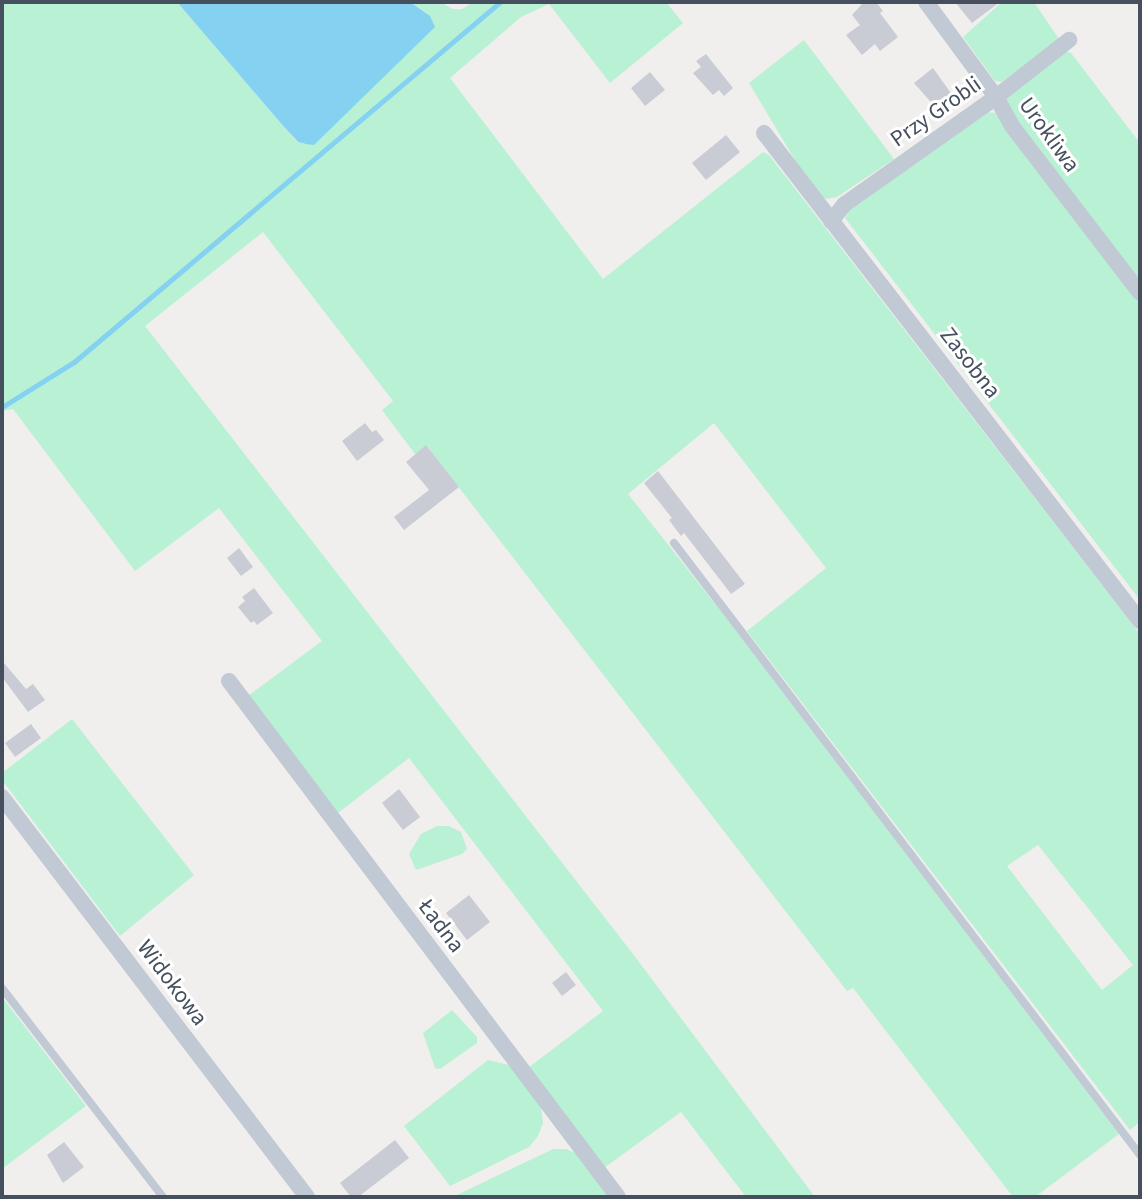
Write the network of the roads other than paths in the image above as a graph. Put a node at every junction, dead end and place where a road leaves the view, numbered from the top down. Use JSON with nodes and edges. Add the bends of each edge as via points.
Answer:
{"nodes":[{"id":1,"x":926,"y":2,"type":"edge"},
{"id":2,"x":1069,"y":40,"type":"dead end"},
{"id":3,"x":996,"y":97,"type":"junction"},
{"id":4,"x":764,"y":133,"type":"dead end"},
{"id":5,"x":831,"y":221,"type":"junction"},
{"id":6,"x":1140,"y":293,"type":"edge"},
{"id":7,"x":674,"y":543,"type":"dead end"},
{"id":8,"x":1140,"y":621,"type":"edge"},
{"id":9,"x":229,"y":681,"type":"dead end"},
{"id":10,"x":2,"y":797,"type":"edge"},
{"id":11,"x":2,"y":988,"type":"edge"},
{"id":12,"x":1140,"y":1155,"type":"edge"},
{"id":13,"x":163,"y":1197,"type":"edge"},
{"id":14,"x":307,"y":1197,"type":"edge"},
{"id":15,"x":618,"y":1197,"type":"edge"}],
"edges":[{"from":1,"to":3,"type":"street","name":"Urokliwa"},
{"from":2,"to":3,"type":"street","name":"Przy Grobli"},
{"from":3,"to":5,"type":"street","name":"Przy Grobli","via":[[845,204]]},
{"from":3,"to":6,"type":"street","name":"Urokliwa","via":[[1012,126]]},
{"from":4,"to":5,"type":"street","name":"Zasobna"},
{"from":5,"to":8,"type":"street","name":"Zasobna"},
{"from":7,"to":12,"type":"lane"},
{"from":9,"to":15,"type":"street","name":"Ładna"},
{"from":10,"to":14,"type":"street","name":"Widokowa"},
{"from":11,"to":13,"type":"lane"}]}
